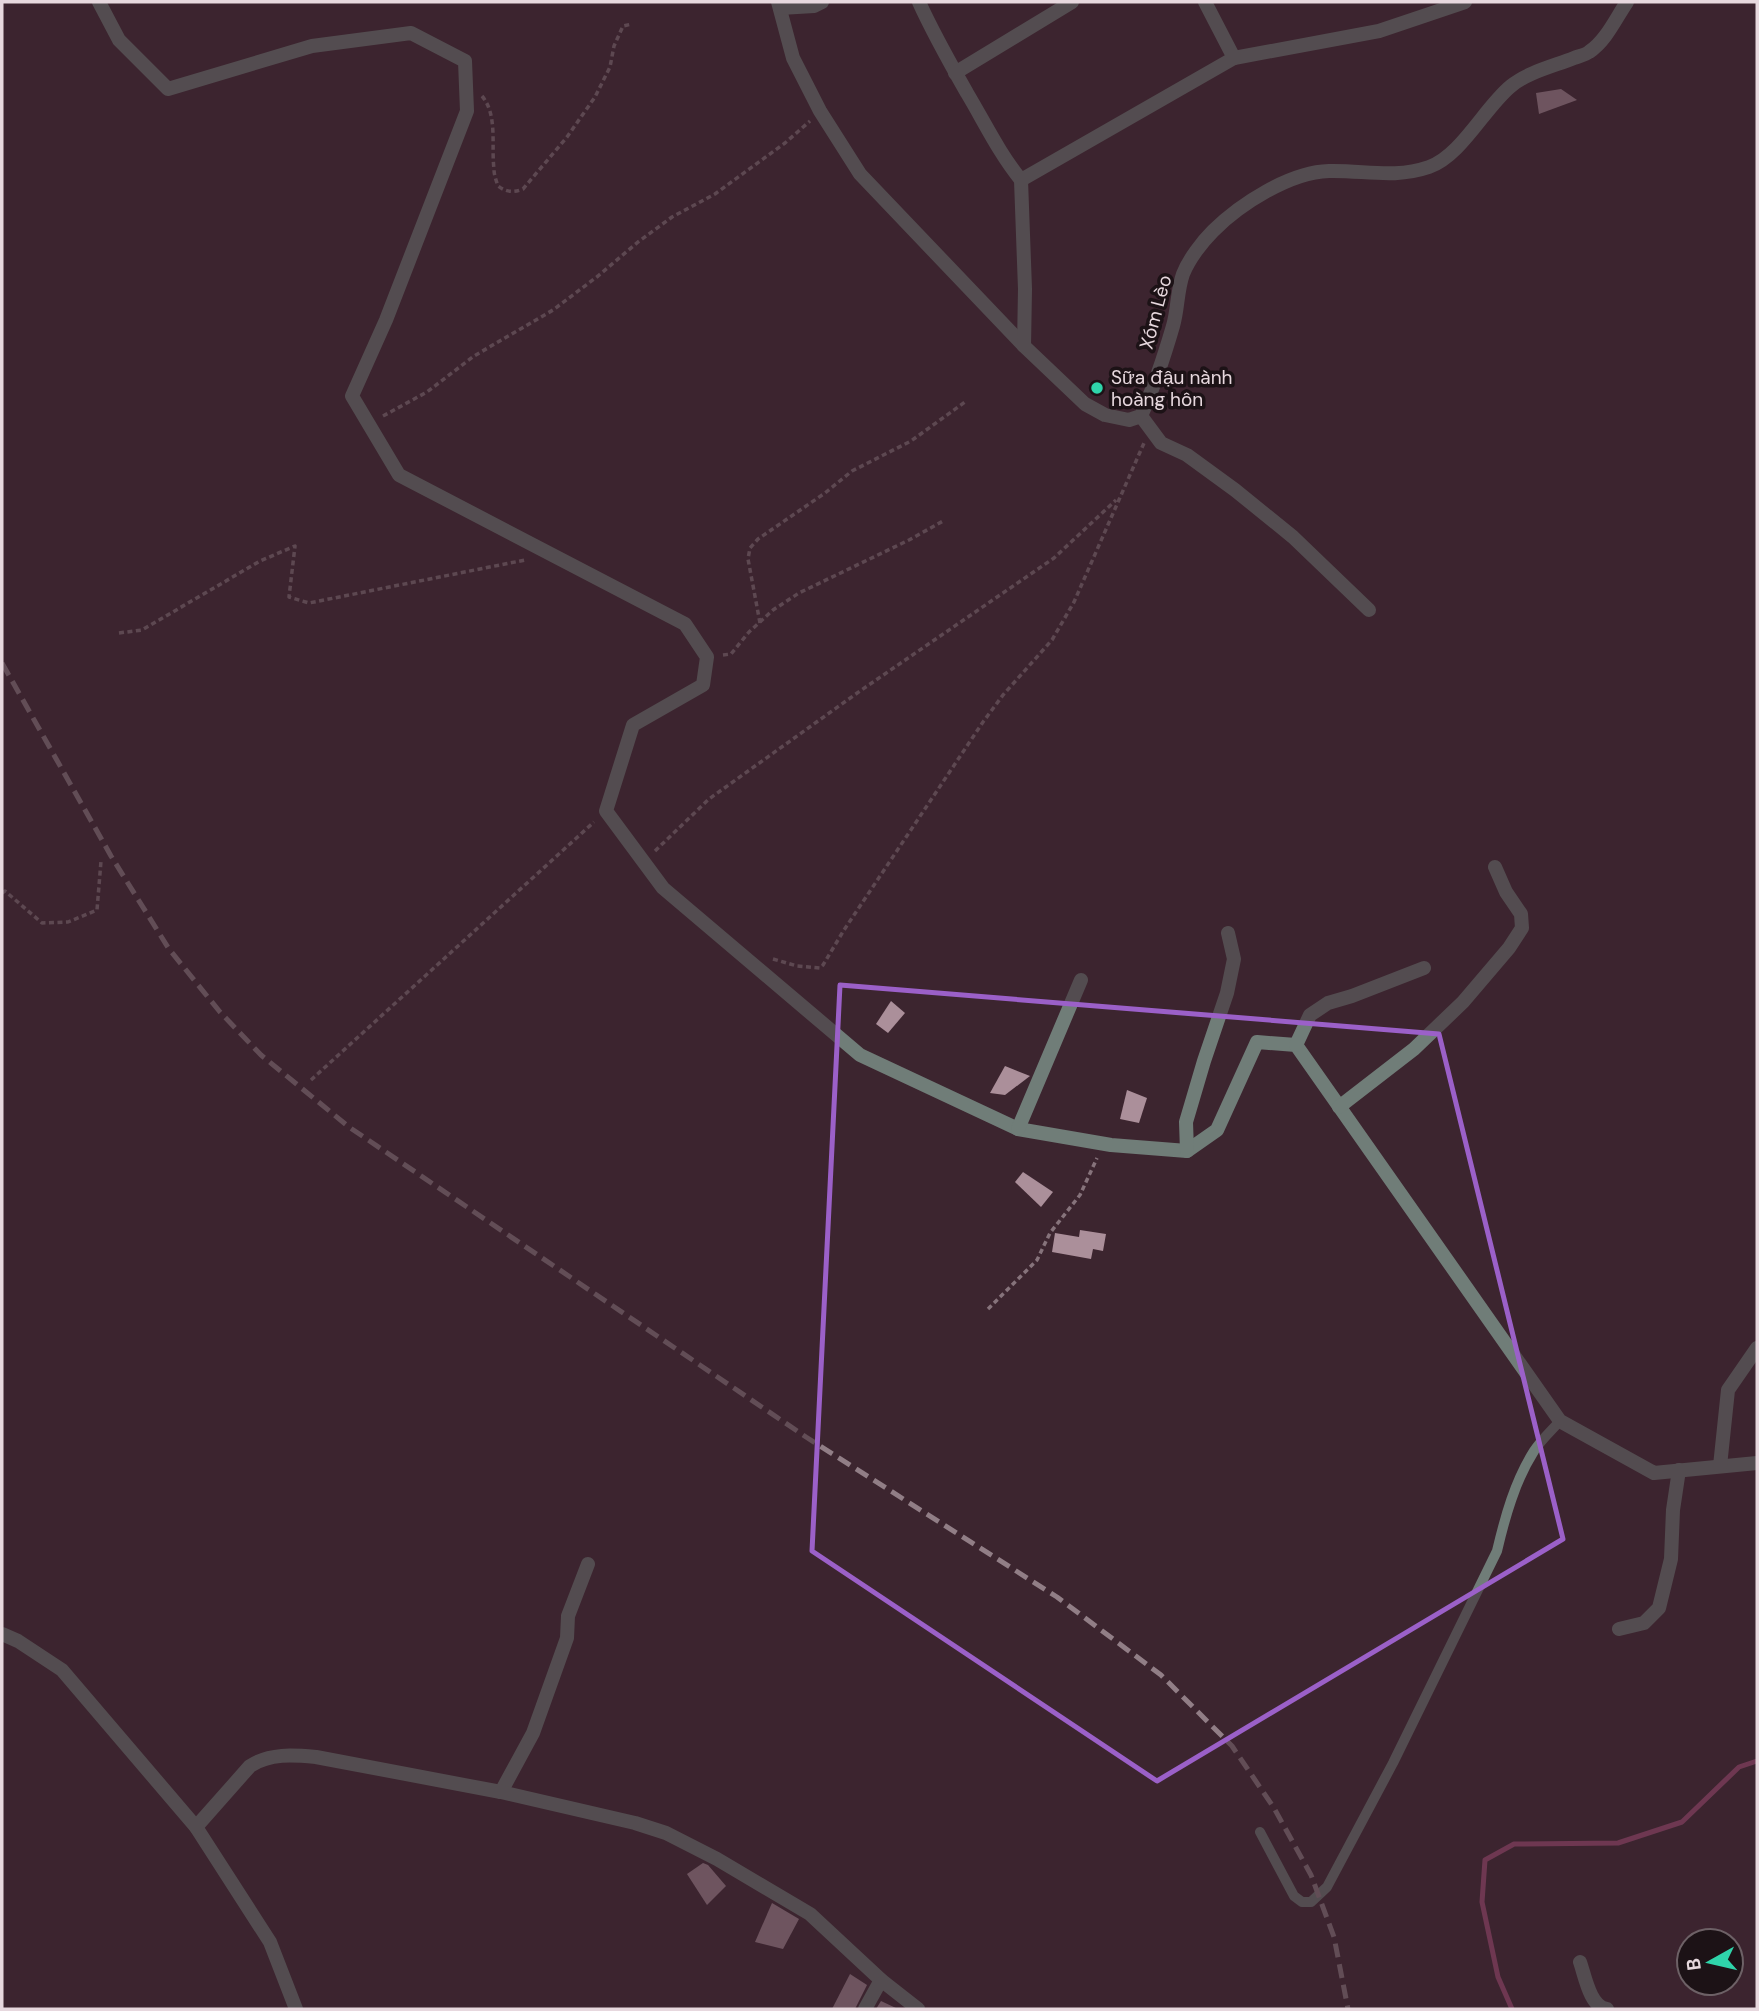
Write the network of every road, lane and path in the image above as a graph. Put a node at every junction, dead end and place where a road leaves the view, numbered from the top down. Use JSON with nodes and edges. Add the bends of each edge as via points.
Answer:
{"nodes":[{"id":1,"x":99,"y":2,"type":"edge"},
{"id":2,"x":822,"y":2,"type":"edge"},
{"id":3,"x":919,"y":2,"type":"edge"},
{"id":4,"x":1072,"y":2,"type":"edge"},
{"id":5,"x":1205,"y":2,"type":"edge"},
{"id":6,"x":1465,"y":2,"type":"edge"},
{"id":7,"x":1627,"y":2,"type":"edge"},
{"id":8,"x":779,"y":5,"type":"edge"},
{"id":9,"x":632,"y":24,"type":"dead end"},
{"id":10,"x":1234,"y":58,"type":"junction"},
{"id":11,"x":955,"y":73,"type":"junction"},
{"id":12,"x":467,"y":84,"type":"junction"},
{"id":13,"x":820,"y":111,"type":"junction"},
{"id":14,"x":1021,"y":180,"type":"junction"},
{"id":15,"x":1024,"y":346,"type":"junction"},
{"id":16,"x":965,"y":402,"type":"dead end"},
{"id":17,"x":1142,"y":416,"type":"junction"},
{"id":18,"x":369,"y":424,"type":"junction"},
{"id":19,"x":1151,"y":429,"type":"junction"},
{"id":20,"x":1118,"y":499,"type":"junction"},
{"id":21,"x":945,"y":520,"type":"dead end"},
{"id":22,"x":524,"y":560,"type":"dead end"},
{"id":23,"x":1369,"y":610,"type":"dead end"},
{"id":24,"x":760,"y":623,"type":"junction"},
{"id":25,"x":119,"y":633,"type":"dead end"},
{"id":26,"x":707,"y":657,"type":"junction"},
{"id":27,"x":606,"y":811,"type":"junction"},
{"id":28,"x":101,"y":861,"type":"dead end"},
{"id":29,"x":644,"y":862,"type":"junction"},
{"id":30,"x":1495,"y":867,"type":"dead end"},
{"id":31,"x":2,"y":893,"type":"edge"},
{"id":32,"x":1228,"y":933,"type":"dead end"},
{"id":33,"x":772,"y":959,"type":"dead end"},
{"id":34,"x":1424,"y":968,"type":"dead end"},
{"id":35,"x":1081,"y":980,"type":"dead end"},
{"id":36,"x":1296,"y":1045,"type":"junction"},
{"id":37,"x":311,"y":1080,"type":"dead end"},
{"id":38,"x":1339,"y":1107,"type":"junction"},
{"id":39,"x":1018,"y":1129,"type":"junction"},
{"id":40,"x":1104,"y":1144,"type":"junction"},
{"id":41,"x":1188,"y":1152,"type":"junction"},
{"id":42,"x":988,"y":1309,"type":"dead end"},
{"id":43,"x":1757,"y":1348,"type":"edge"},
{"id":44,"x":1560,"y":1422,"type":"junction"},
{"id":45,"x":1757,"y":1462,"type":"edge"},
{"id":46,"x":1720,"y":1466,"type":"junction"},
{"id":47,"x":1679,"y":1470,"type":"junction"},
{"id":48,"x":588,"y":1564,"type":"dead end"},
{"id":49,"x":2,"y":1621,"type":"edge"},
{"id":50,"x":1619,"y":1629,"type":"dead end"},
{"id":51,"x":2,"y":1634,"type":"edge"},
{"id":52,"x":18,"y":1641,"type":"junction"},
{"id":53,"x":502,"y":1792,"type":"junction"},
{"id":54,"x":196,"y":1827,"type":"junction"},
{"id":55,"x":1260,"y":1832,"type":"dead end"},
{"id":56,"x":1580,"y":1962,"type":"dead end"},
{"id":57,"x":881,"y":1980,"type":"junction"},
{"id":58,"x":296,"y":2009,"type":"edge"},
{"id":59,"x":865,"y":2009,"type":"edge"},
{"id":60,"x":918,"y":2009,"type":"edge"},
{"id":61,"x":1607,"y":2009,"type":"edge"}],
"edges":[{"from":1,"to":12,"type":"street","via":[[119,40],[168,89],[312,46],[411,33],[465,61]]},
{"from":2,"to":8,"type":"street"},
{"from":3,"to":11,"type":"street"},
{"from":4,"to":11,"type":"street"},
{"from":5,"to":10,"type":"street"},
{"from":6,"to":10,"type":"street","via":[[1379,31]]},
{"from":7,"to":17,"type":"street","name":"Xóm Lèo","via":[[1589,52],[1512,85],[1437,163],[1385,175],[1325,171],[1304,175],[1275,187],[1212,231],[1183,274],[1174,323]]},
{"from":8,"to":13,"type":"street","via":[[793,58]]},
{"from":9,"to":12,"type":"path","via":[[623,26],[595,97],[567,137],[523,189],[515,192],[498,186],[486,100]]},
{"from":10,"to":14,"type":"street"},
{"from":11,"to":14,"type":"street"},
{"from":12,"to":18,"type":"street","via":[[467,111],[352,396]]},
{"from":13,"to":15,"type":"street","via":[[860,174]]},
{"from":13,"to":18,"type":"path","via":[[785,143],[655,230],[553,310]]},
{"from":14,"to":15,"type":"street"},
{"from":15,"to":17,"type":"street","via":[[1085,404],[1105,415]]},
{"from":16,"to":24,"type":"path","via":[[911,441],[852,471],[758,539],[748,559]]},
{"from":17,"to":19,"type":"street"},
{"from":18,"to":26,"type":"street","via":[[399,475],[685,624]]},
{"from":19,"to":20,"type":"path"},
{"from":19,"to":23,"type":"street","via":[[1161,443],[1187,455],[1293,537]]},
{"from":20,"to":29,"type":"path","via":[[1054,558],[709,799]]},
{"from":20,"to":33,"type":"path","via":[[1074,602],[1052,640],[983,722],[823,965],[813,968]]},
{"from":21,"to":24,"type":"path","via":[[799,593]]},
{"from":22,"to":25,"type":"path","via":[[309,603],[289,597],[295,547],[260,561],[142,630]]},
{"from":24,"to":26,"type":"path","via":[[731,654]]},
{"from":26,"to":27,"type":"street","via":[[703,685],[633,725]]},
{"from":27,"to":29,"type":"street"},
{"from":27,"to":37,"type":"path"},
{"from":28,"to":31,"type":"path","via":[[97,909],[68,922],[42,923]]},
{"from":29,"to":39,"type":"street","via":[[663,888],[860,1055]]},
{"from":30,"to":38,"type":"street","via":[[1521,914],[1522,928],[1463,1002],[1414,1049]]},
{"from":32,"to":41,"type":"street","via":[[1234,959],[1186,1122]]},
{"from":34,"to":36,"type":"street","via":[[1328,1003],[1310,1015]]},
{"from":35,"to":39,"type":"street"},
{"from":36,"to":38,"type":"street"},
{"from":36,"to":41,"type":"street","via":[[1256,1042],[1217,1130]]},
{"from":38,"to":44,"type":"street"},
{"from":39,"to":40,"type":"street"},
{"from":40,"to":41,"type":"street"},
{"from":40,"to":42,"type":"path","via":[[1080,1195],[1050,1233],[1037,1260]]},
{"from":43,"to":46,"type":"street","via":[[1728,1390]]},
{"from":44,"to":47,"type":"street","via":[[1654,1473]]},
{"from":44,"to":55,"type":"lane","via":[[1527,1462],[1506,1513],[1497,1551],[1327,1887],[1311,1902],[1294,1896]]},
{"from":45,"to":46,"type":"street"},
{"from":46,"to":47,"type":"street"},
{"from":47,"to":50,"type":"street","via":[[1671,1559],[1658,1608],[1644,1623]]},
{"from":48,"to":53,"type":"street","via":[[533,1733]]},
{"from":49,"to":52,"type":"street"},
{"from":51,"to":52,"type":"street"},
{"from":52,"to":54,"type":"street","via":[[62,1670]]},
{"from":53,"to":54,"type":"street","via":[[316,1757],[272,1757],[250,1766]]},
{"from":53,"to":57,"type":"street","via":[[666,1833],[810,1914]]},
{"from":54,"to":58,"type":"street","via":[[270,1942]]},
{"from":56,"to":61,"type":"street","via":[[1595,2003]]},
{"from":57,"to":59,"type":"street"},
{"from":57,"to":60,"type":"street"}]}
